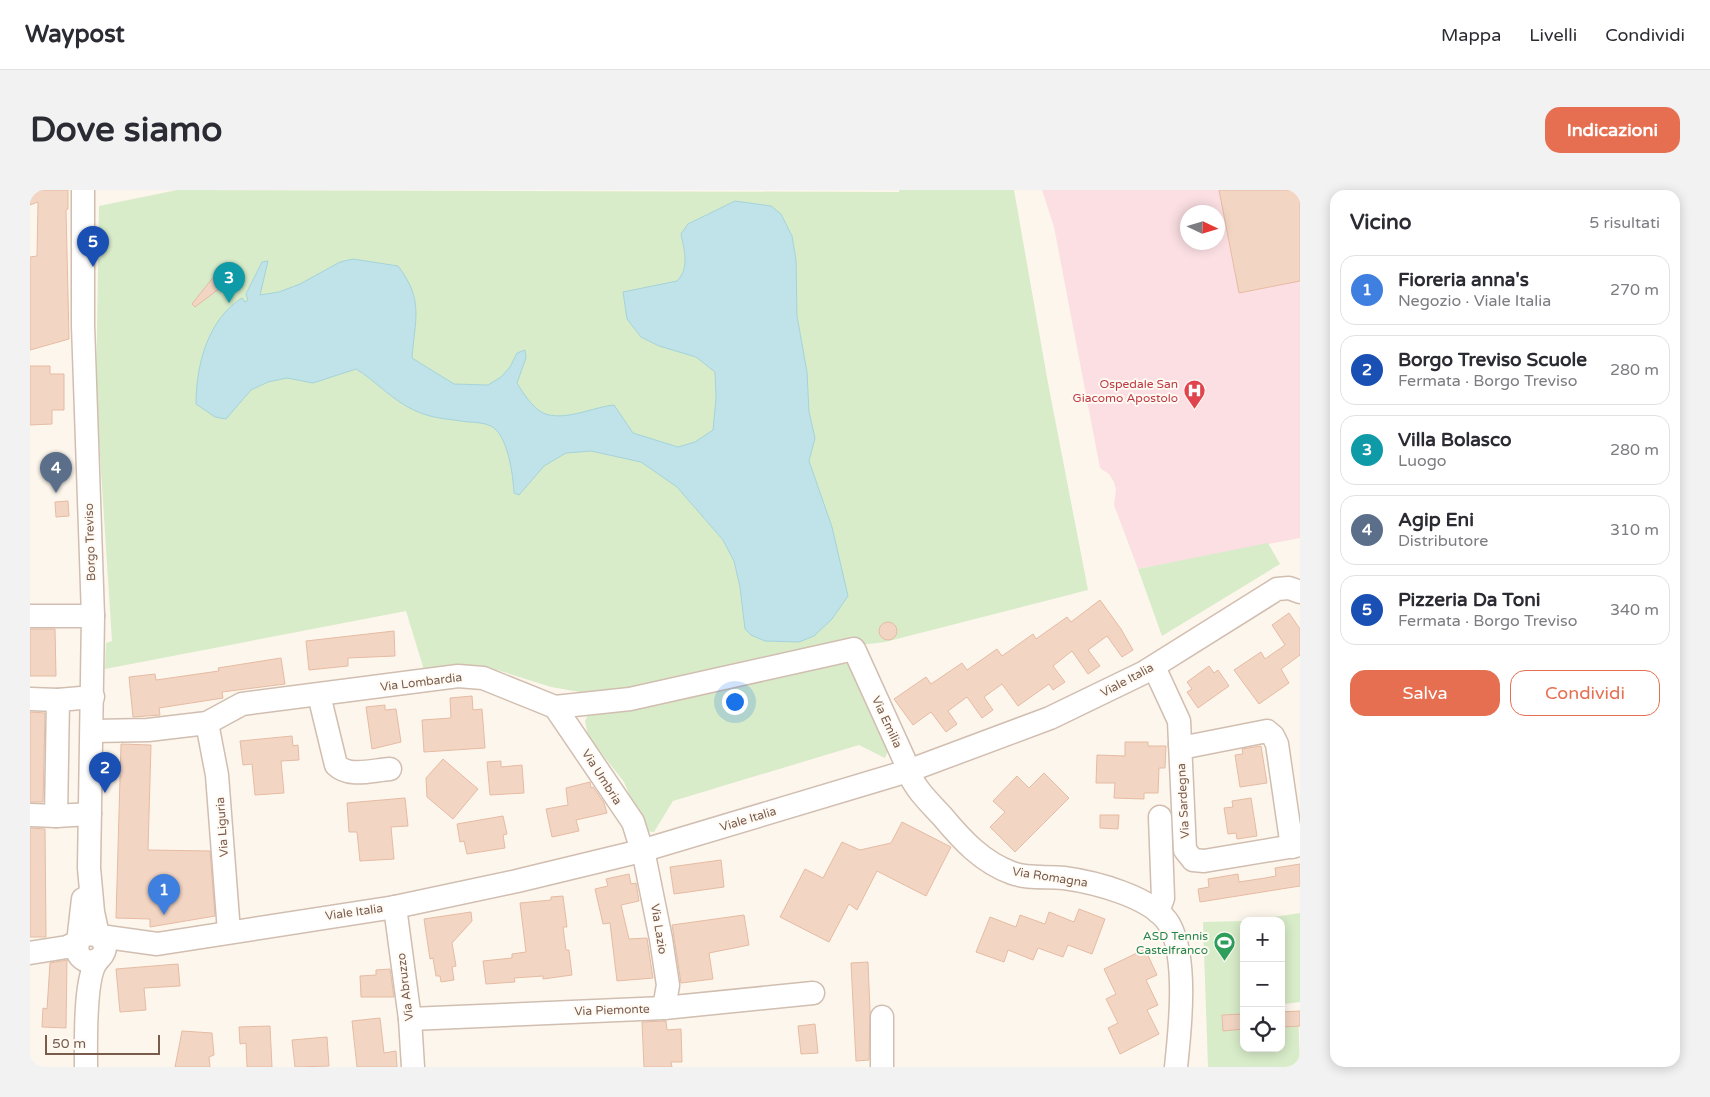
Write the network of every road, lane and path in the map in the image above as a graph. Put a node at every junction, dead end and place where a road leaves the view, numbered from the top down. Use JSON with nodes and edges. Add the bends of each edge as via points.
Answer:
{"nodes":[{"id":1,"x":79,"y":190,"type":"edge"},
{"id":2,"x":83,"y":190,"type":"edge"},
{"id":3,"x":88,"y":190,"type":"edge"},
{"id":4,"x":82,"y":217,"type":"junction"},
{"id":5,"x":1300,"y":592,"type":"edge"},
{"id":6,"x":30,"y":616,"type":"edge"},
{"id":7,"x":93,"y":616,"type":"junction"},
{"id":8,"x":1154,"y":667,"type":"junction"},
{"id":9,"x":870,"y":686,"type":"joint"},
{"id":10,"x":319,"y":695,"type":"junction"},
{"id":11,"x":93,"y":697,"type":"junction"},
{"id":12,"x":30,"y":699,"type":"edge"},
{"id":13,"x":58,"y":700,"type":"junction"},
{"id":14,"x":555,"y":707,"type":"junction"},
{"id":15,"x":207,"y":723,"type":"junction"},
{"id":16,"x":93,"y":731,"type":"junction"},
{"id":17,"x":1180,"y":745,"type":"junction"},
{"id":18,"x":906,"y":765,"type":"junction"},
{"id":19,"x":390,"y":769,"type":"dead end"},
{"id":20,"x":90,"y":814,"type":"junction"},
{"id":21,"x":30,"y":815,"type":"edge"},
{"id":22,"x":56,"y":816,"type":"junction"},
{"id":23,"x":1160,"y":817,"type":"dead end"},
{"id":24,"x":1296,"y":846,"type":"edge"},
{"id":25,"x":641,"y":851,"type":"junction"},
{"id":26,"x":395,"y":906,"type":"junction"},
{"id":27,"x":1158,"y":912,"type":"junction"},
{"id":28,"x":229,"y":932,"type":"junction"},
{"id":29,"x":90,"y":949,"type":"junction"},
{"id":30,"x":33,"y":953,"type":"edge"},
{"id":31,"x":813,"y":993,"type":"dead end"},
{"id":32,"x":664,"y":1008,"type":"junction"},
{"id":33,"x":882,"y":1017,"type":"dead end"},
{"id":34,"x":410,"y":1019,"type":"junction"},
{"id":35,"x":86,"y":1067,"type":"edge"},
{"id":36,"x":413,"y":1067,"type":"edge"},
{"id":37,"x":882,"y":1067,"type":"edge"},
{"id":38,"x":1176,"y":1067,"type":"edge"}],
"edges":[{"from":1,"to":4,"type":"street","name":"Borgo Treviso"},
{"from":2,"to":4,"type":"street","name":"Borgo Treviso"},
{"from":3,"to":4,"type":"street","name":"Borgo Treviso"},
{"from":4,"to":7,"type":"street","name":"Borgo Treviso"},
{"from":5,"to":8,"type":"street","name":"Viale Italia","via":[[1289,588],[1277,589],[1168,655]]},
{"from":6,"to":7,"type":"street"},
{"from":7,"to":11,"type":"street","name":"Borgo Treviso"},
{"from":8,"to":17,"type":"street","name":"Via Sardegna","via":[[1179,721]]},
{"from":8,"to":18,"type":"street","name":"Viale Italia","via":[[1050,718]]},
{"from":9,"to":14,"type":"street","name":"Via Lombardia","via":[[854,650],[630,699]]},
{"from":9,"to":18,"type":"street","name":"Via Emilia"},
{"from":10,"to":14,"type":"street","name":"Via Lombardia","via":[[466,677],[483,678]]},
{"from":10,"to":15,"type":"street","name":"Via Lombardia","via":[[242,704]]},
{"from":10,"to":19,"type":"street","via":[[336,765],[351,772]]},
{"from":11,"to":13,"type":"street"},
{"from":11,"to":16,"type":"street","name":"Borgo Treviso"},
{"from":12,"to":13,"type":"street"},
{"from":13,"to":22,"type":"street"},
{"from":14,"to":25,"type":"street","name":"Via Umbria","via":[[633,822]]},
{"from":15,"to":16,"type":"street","name":"Via Lombardia","via":[[148,730]]},
{"from":15,"to":28,"type":"street","name":"Via Liguria","via":[[217,775]]},
{"from":16,"to":20,"type":"street","name":"Borgo Treviso"},
{"from":17,"to":24,"type":"street","via":[[1191,746],[1267,731],[1273,736]]},
{"from":17,"to":24,"type":"street","name":"Via Sardegna","via":[[1186,850],[1193,860]]},
{"from":18,"to":25,"type":"street","name":"Viale Italia"},
{"from":18,"to":27,"type":"street","name":"Via Romagna","via":[[915,785],[929,802],[958,836],[988,862],[1014,874],[1064,878],[1101,886],[1152,906]]},
{"from":20,"to":22,"type":"street"},
{"from":20,"to":29,"type":"street","name":"Borgo Treviso"},
{"from":21,"to":22,"type":"street"},
{"from":23,"to":27,"type":"street","via":[[1162,898]]},
{"from":25,"to":26,"type":"street","name":"Viale Italia"},
{"from":25,"to":32,"type":"street","name":"Via Lazio","via":[[653,892],[668,985]]},
{"from":26,"to":28,"type":"street","name":"Viale Italia"},
{"from":26,"to":34,"type":"street","name":"Via Abruzzo"},
{"from":27,"to":38,"type":"street","name":"Via Romagna","via":[[1169,925],[1179,959],[1181,1014]]},
{"from":28,"to":29,"type":"street","name":"Viale Italia","via":[[157,944]]},
{"from":29,"to":30,"type":"street","name":"Viale Italia"},
{"from":29,"to":35,"type":"street","name":"Borgo Treviso","via":[[94,965],[87,1008]]},
{"from":31,"to":32,"type":"street","name":"Via Piemonte"},
{"from":32,"to":34,"type":"street","name":"Via Piemonte"},
{"from":33,"to":37,"type":"street"},
{"from":34,"to":36,"type":"street","name":"Via Abruzzo"}]}
